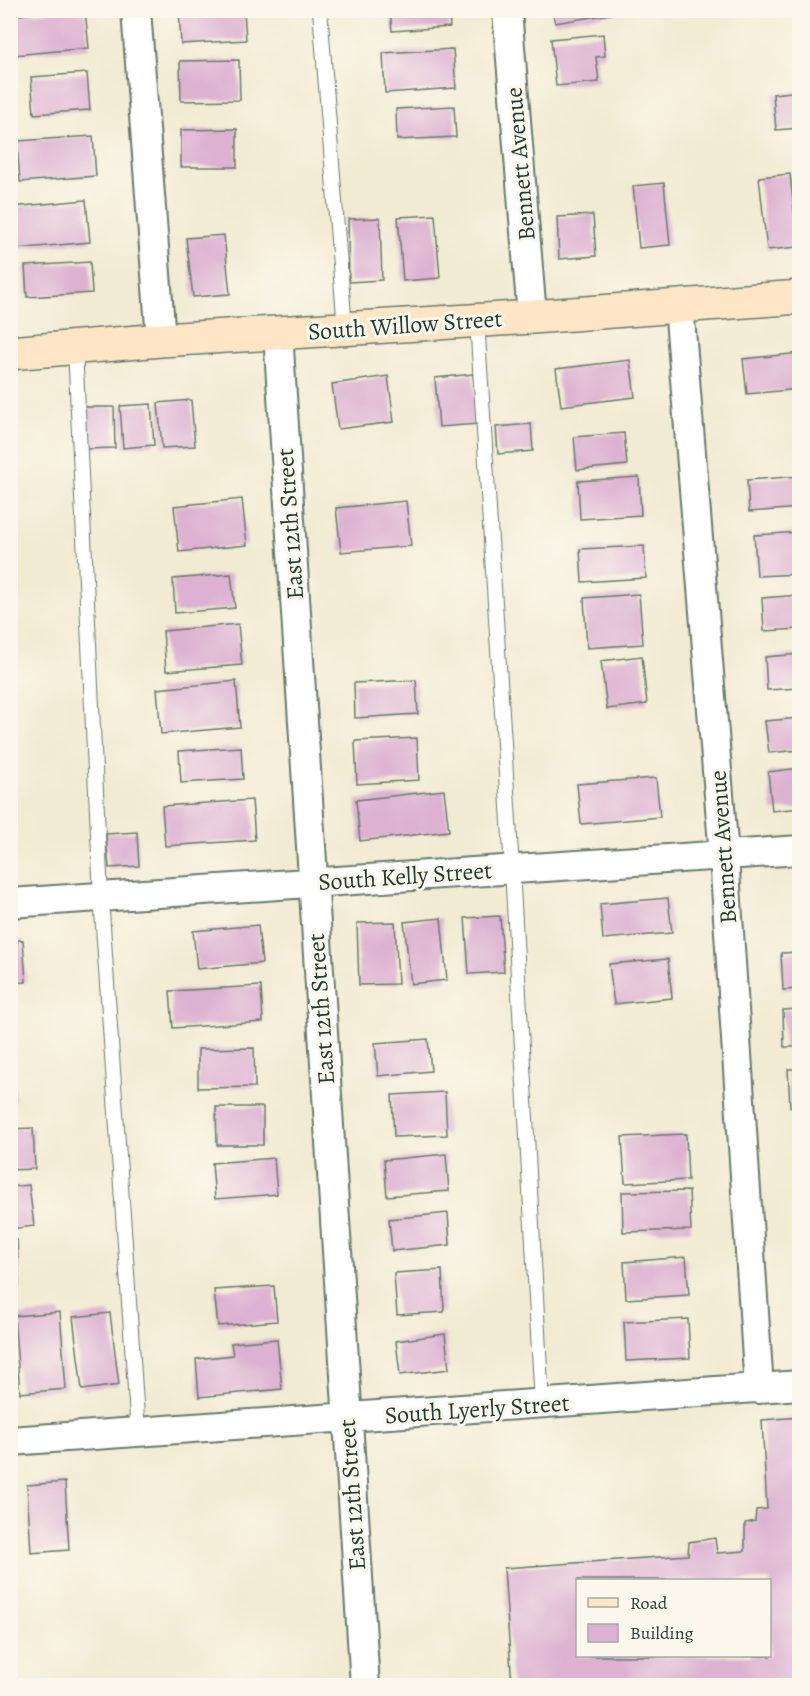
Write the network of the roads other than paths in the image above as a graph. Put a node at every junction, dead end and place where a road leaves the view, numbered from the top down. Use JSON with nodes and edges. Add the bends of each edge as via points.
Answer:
{"nodes":[{"id":1,"x":135,"y":10,"type":"edge"},
{"id":2,"x":320,"y":10,"type":"edge"},
{"id":3,"x":507,"y":10,"type":"edge"},
{"id":4,"x":800,"y":297,"type":"edge"},
{"id":5,"x":679,"y":306,"type":"junction"},
{"id":6,"x":532,"y":317,"type":"junction"},
{"id":7,"x":477,"y":321,"type":"junction"},
{"id":8,"x":345,"y":329,"type":"junction"},
{"id":9,"x":278,"y":333,"type":"junction"},
{"id":10,"x":161,"y":340,"type":"junction"},
{"id":11,"x":75,"y":348,"type":"junction"},
{"id":12,"x":10,"y":353,"type":"edge"},
{"id":13,"x":800,"y":850,"type":"edge"},
{"id":14,"x":724,"y":856,"type":"junction"},
{"id":15,"x":512,"y":869,"type":"junction"},
{"id":16,"x":313,"y":882,"type":"junction"},
{"id":17,"x":101,"y":897,"type":"junction"},
{"id":18,"x":10,"y":903,"type":"edge"},
{"id":19,"x":800,"y":1385,"type":"edge"},
{"id":20,"x":759,"y":1389,"type":"junction"},
{"id":21,"x":542,"y":1404,"type":"junction"},
{"id":22,"x":346,"y":1418,"type":"junction"},
{"id":23,"x":138,"y":1432,"type":"junction"},
{"id":24,"x":10,"y":1441,"type":"edge"},
{"id":25,"x":365,"y":1686,"type":"edge"}],
"edges":[{"from":1,"to":10,"type":"street"},
{"from":2,"to":8,"type":"lane"},
{"from":3,"to":6,"type":"street","name":"Bennett Avenue"},
{"from":4,"to":5,"type":"main road","name":"South Willow Street"},
{"from":5,"to":6,"type":"main road","name":"South Willow Street"},
{"from":5,"to":14,"type":"street","name":"Bennett Avenue"},
{"from":6,"to":7,"type":"main road","name":"South Willow Street"},
{"from":7,"to":8,"type":"main road","name":"South Willow Street"},
{"from":7,"to":15,"type":"lane"},
{"from":8,"to":9,"type":"main road","name":"South Willow Street"},
{"from":9,"to":10,"type":"main road","name":"South Willow Street"},
{"from":9,"to":16,"type":"street","name":"East 12th Street"},
{"from":10,"to":11,"type":"main road","name":"South Willow Street"},
{"from":11,"to":12,"type":"main road","name":"South Willow Street"},
{"from":11,"to":17,"type":"lane"},
{"from":13,"to":14,"type":"street","name":"South Kelly Street"},
{"from":14,"to":15,"type":"street","name":"South Kelly Street"},
{"from":14,"to":20,"type":"street","name":"Bennett Avenue"},
{"from":15,"to":16,"type":"street","name":"South Kelly Street"},
{"from":15,"to":21,"type":"lane"},
{"from":16,"to":17,"type":"street","name":"South Kelly Street"},
{"from":16,"to":22,"type":"street","name":"East 12th Street"},
{"from":17,"to":18,"type":"street","name":"South Kelly Street"},
{"from":17,"to":23,"type":"lane"},
{"from":19,"to":20,"type":"street","name":"South Lyerly Street"},
{"from":20,"to":21,"type":"street","name":"South Lyerly Street"},
{"from":21,"to":22,"type":"street","name":"South Lyerly Street"},
{"from":22,"to":23,"type":"street","name":"South Lyerly Street"},
{"from":22,"to":25,"type":"street","name":"East 12th Street"},
{"from":23,"to":24,"type":"street","name":"South Lyerly Street"}]}
